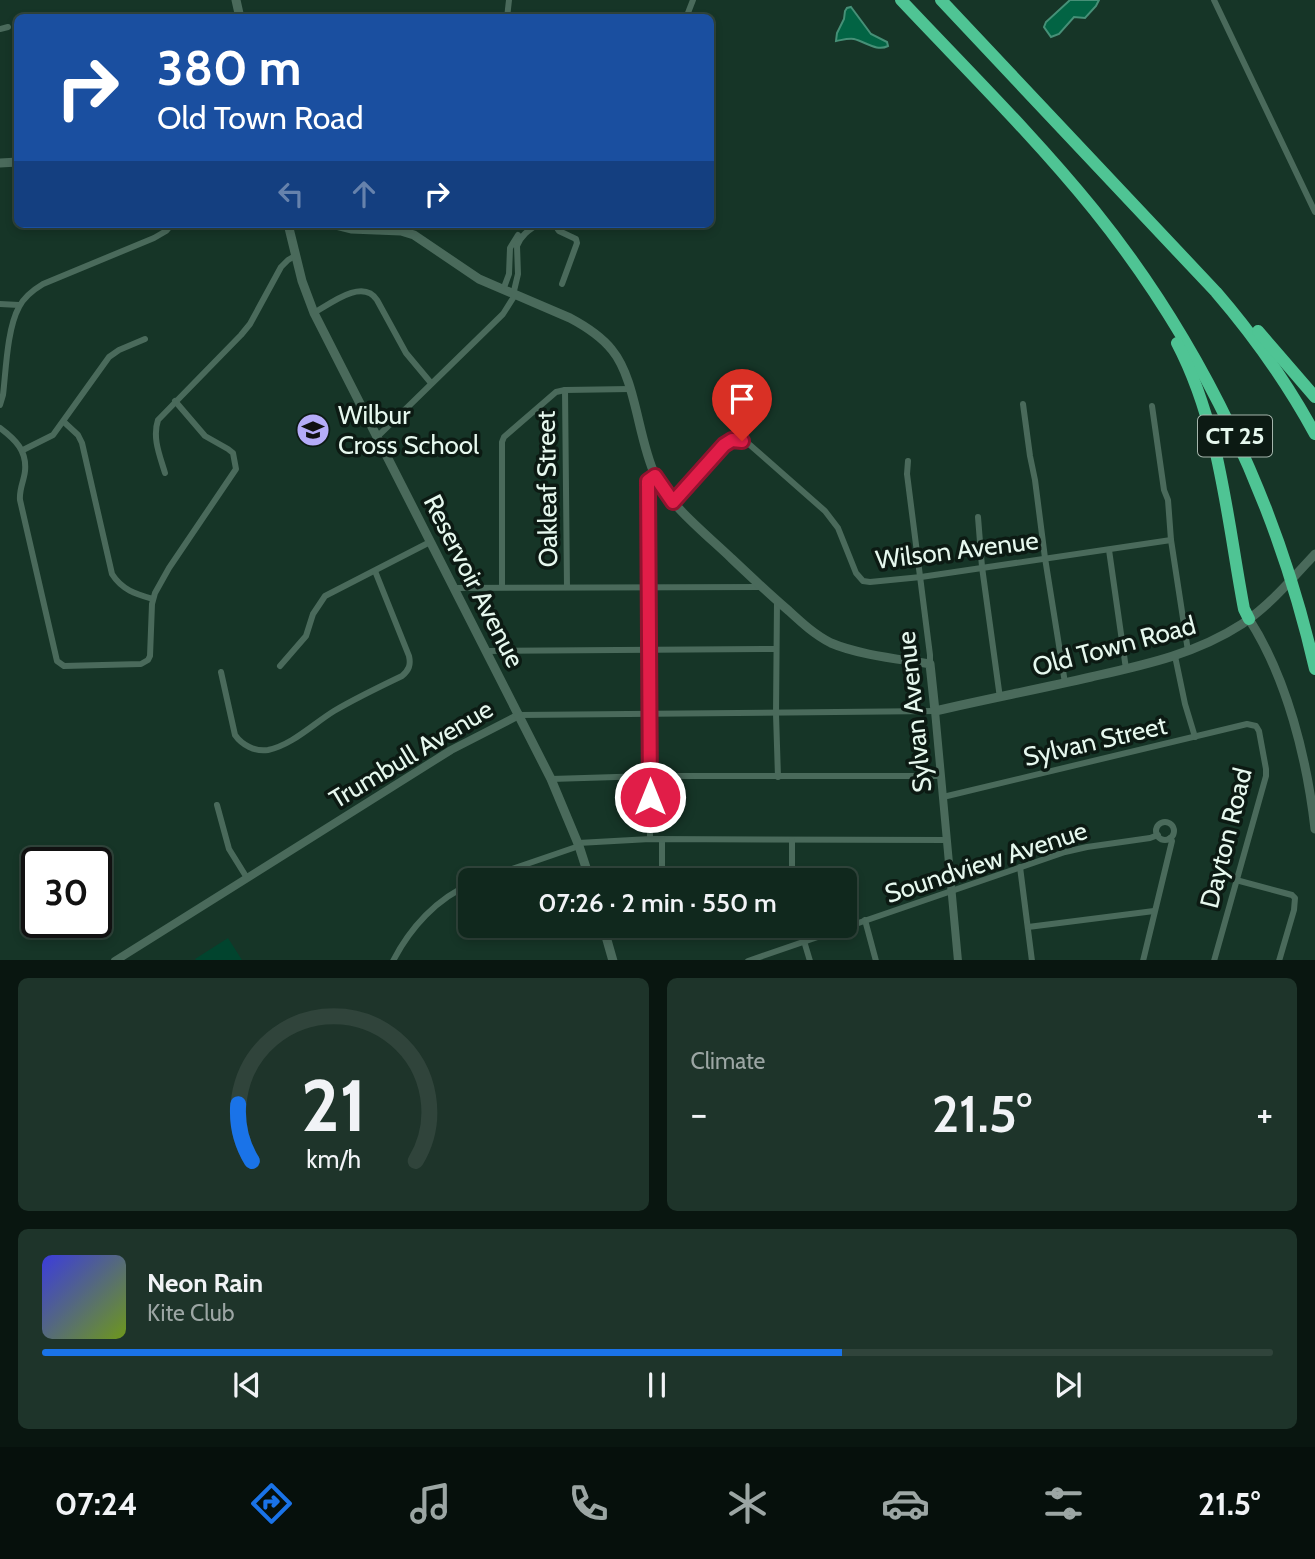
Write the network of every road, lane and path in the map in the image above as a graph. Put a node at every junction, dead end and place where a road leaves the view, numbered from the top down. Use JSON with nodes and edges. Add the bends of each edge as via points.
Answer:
{"nodes":[{"id":1,"x":901,"y":0,"type":"edge"},
{"id":2,"x":941,"y":0,"type":"edge"},
{"id":3,"x":1213,"y":0,"type":"edge"},
{"id":4,"x":1315,"y":212,"type":"edge"},
{"id":5,"x":1106,"y":226,"type":"junction"},
{"id":6,"x":169,"y":228,"type":"edge"},
{"id":7,"x":289,"y":228,"type":"edge"},
{"id":8,"x":347,"y":228,"type":"edge"},
{"id":9,"x":528,"y":228,"type":"edge"},
{"id":10,"x":531,"y":228,"type":"edge"},
{"id":11,"x":557,"y":228,"type":"edge"},
{"id":12,"x":1177,"y":250,"type":"junction"},
{"id":13,"x":295,"y":256,"type":"junction"},
{"id":14,"x":562,"y":284,"type":"dead end"},
{"id":15,"x":503,"y":290,"type":"junction"},
{"id":16,"x":514,"y":295,"type":"junction"},
{"id":17,"x":0,"y":304,"type":"edge"},
{"id":18,"x":19,"y":305,"type":"junction"},
{"id":19,"x":314,"y":313,"type":"junction"},
{"id":20,"x":145,"y":339,"type":"dead end"},
{"id":21,"x":431,"y":383,"type":"junction"},
{"id":22,"x":630,"y":389,"type":"junction"},
{"id":23,"x":565,"y":390,"type":"junction"},
{"id":24,"x":1315,"y":397,"type":"edge"},
{"id":25,"x":175,"y":401,"type":"junction"},
{"id":26,"x":1023,"y":404,"type":"dead end"},
{"id":27,"x":0,"y":405,"type":"edge"},
{"id":28,"x":1152,"y":406,"type":"dead end"},
{"id":29,"x":64,"y":422,"type":"junction"},
{"id":30,"x":0,"y":428,"type":"edge"},
{"id":31,"x":1315,"y":434,"type":"edge"},
{"id":32,"x":377,"y":437,"type":"junction"},
{"id":33,"x":23,"y":450,"type":"junction"},
{"id":34,"x":908,"y":461,"type":"dead end"},
{"id":35,"x":165,"y":473,"type":"dead end"},
{"id":36,"x":655,"y":476,"type":"junction"},
{"id":37,"x":673,"y":502,"type":"junction"},
{"id":38,"x":978,"y":516,"type":"dead end"},
{"id":39,"x":1171,"y":540,"type":"junction"},
{"id":40,"x":430,"y":542,"type":"junction"},
{"id":41,"x":1109,"y":550,"type":"junction"},
{"id":42,"x":1315,"y":554,"type":"edge"},
{"id":43,"x":1045,"y":558,"type":"junction"},
{"id":44,"x":982,"y":567,"type":"junction"},
{"id":45,"x":375,"y":571,"type":"junction"},
{"id":46,"x":920,"y":577,"type":"junction"},
{"id":47,"x":502,"y":587,"type":"junction"},
{"id":48,"x":567,"y":587,"type":"junction"},
{"id":49,"x":649,"y":587,"type":"junction"},
{"id":50,"x":761,"y":587,"type":"junction"},
{"id":51,"x":454,"y":588,"type":"junction"},
{"id":52,"x":153,"y":599,"type":"junction"},
{"id":53,"x":777,"y":601,"type":"junction"},
{"id":54,"x":1249,"y":619,"type":"junction"},
{"id":55,"x":776,"y":649,"type":"junction"},
{"id":56,"x":487,"y":651,"type":"junction"},
{"id":57,"x":648,"y":651,"type":"junction"},
{"id":58,"x":1188,"y":651,"type":"junction"},
{"id":59,"x":1175,"y":656,"type":"junction"},
{"id":60,"x":930,"y":664,"type":"junction"},
{"id":61,"x":280,"y":666,"type":"dead end"},
{"id":62,"x":1126,"y":669,"type":"junction"},
{"id":63,"x":1315,"y":669,"type":"edge"},
{"id":64,"x":221,"y":673,"type":"dead end"},
{"id":65,"x":1065,"y":683,"type":"junction"},
{"id":66,"x":1000,"y":698,"type":"junction"},
{"id":67,"x":935,"y":711,"type":"junction"},
{"id":68,"x":650,"y":713,"type":"junction"},
{"id":69,"x":776,"y":713,"type":"junction"},
{"id":70,"x":519,"y":715,"type":"junction"},
{"id":71,"x":1256,"y":726,"type":"joint"},
{"id":72,"x":1195,"y":737,"type":"junction"},
{"id":73,"x":649,"y":776,"type":"junction"},
{"id":74,"x":941,"y":776,"type":"junction"},
{"id":75,"x":778,"y":777,"type":"junction"},
{"id":76,"x":551,"y":779,"type":"junction"},
{"id":77,"x":943,"y":797,"type":"junction"},
{"id":78,"x":217,"y":805,"type":"dead end"},
{"id":79,"x":1315,"y":829,"type":"edge"},
{"id":80,"x":1157,"y":835,"type":"junction"},
{"id":81,"x":1170,"y":838,"type":"junction"},
{"id":82,"x":650,"y":839,"type":"junction"},
{"id":83,"x":662,"y":839,"type":"junction"},
{"id":84,"x":947,"y":839,"type":"junction"},
{"id":85,"x":792,"y":840,"type":"junction"},
{"id":86,"x":579,"y":844,"type":"junction"},
{"id":87,"x":1020,"y":867,"type":"junction"},
{"id":88,"x":513,"y":868,"type":"edge"},
{"id":89,"x":586,"y":868,"type":"edge"},
{"id":90,"x":662,"y":868,"type":"edge"},
{"id":91,"x":792,"y":868,"type":"edge"},
{"id":92,"x":247,"y":878,"type":"junction"},
{"id":93,"x":1236,"y":880,"type":"junction"},
{"id":94,"x":458,"y":890,"type":"edge"},
{"id":95,"x":951,"y":891,"type":"junction"},
{"id":96,"x":1154,"y":911,"type":"junction"},
{"id":97,"x":864,"y":920,"type":"junction"},
{"id":98,"x":1028,"y":927,"type":"junction"},
{"id":99,"x":606,"y":938,"type":"edge"},
{"id":100,"x":804,"y":941,"type":"junction"},
{"id":101,"x":117,"y":960,"type":"edge"},
{"id":102,"x":394,"y":960,"type":"edge"},
{"id":103,"x":613,"y":960,"type":"edge"},
{"id":104,"x":751,"y":960,"type":"edge"},
{"id":105,"x":810,"y":960,"type":"edge"},
{"id":106,"x":876,"y":960,"type":"edge"},
{"id":107,"x":958,"y":960,"type":"edge"},
{"id":108,"x":1032,"y":960,"type":"edge"},
{"id":109,"x":1143,"y":960,"type":"edge"},
{"id":110,"x":1214,"y":960,"type":"edge"},
{"id":111,"x":1279,"y":960,"type":"edge"}],
"edges":[{"from":1,"to":5,"type":"highway","number":"CT 25","via":[[1032,139]]},
{"from":2,"to":12,"type":"highway","number":"CT 25"},
{"from":3,"to":4,"type":"street"},
{"from":5,"to":54,"type":"highway","via":[[1173,337],[1199,396],[1217,456]]},
{"from":5,"to":63,"type":"highway","number":"CT 25","via":[[1181,336],[1242,452],[1284,558]]},
{"from":6,"to":18,"type":"street","via":[[43,284]]},
{"from":7,"to":13,"type":"main road","name":"Reservoir Avenue"},
{"from":8,"to":15,"type":"main road","via":[[401,230],[414,235]]},
{"from":9,"to":15,"type":"street","via":[[510,248]]},
{"from":10,"to":16,"type":"street","via":[[518,242]]},
{"from":11,"to":14,"type":"street","via":[[577,243]]},
{"from":12,"to":24,"type":"highway","via":[[1226,293]]},
{"from":12,"to":31,"type":"highway","number":"CT 25","via":[[1253,337]]},
{"from":13,"to":19,"type":"main road","name":"Reservoir Avenue"},
{"from":13,"to":25,"type":"street","via":[[281,267],[241,335]]},
{"from":15,"to":16,"type":"main road"},
{"from":16,"to":21,"type":"street","via":[[503,314]]},
{"from":16,"to":22,"type":"main road","via":[[570,318],[605,341],[621,363]]},
{"from":17,"to":18,"type":"street"},
{"from":18,"to":27,"type":"street"},
{"from":19,"to":21,"type":"street","via":[[351,293],[368,291],[406,353]]},
{"from":19,"to":32,"type":"main road","name":"Reservoir Avenue"},
{"from":20,"to":29,"type":"street","via":[[107,359]]},
{"from":21,"to":32,"type":"street"},
{"from":22,"to":23,"type":"street"},
{"from":22,"to":36,"type":"main road"},
{"from":23,"to":47,"type":"street","via":[[552,395],[502,442]]},
{"from":23,"to":48,"type":"street","name":"Oakleaf Street"},
{"from":25,"to":35,"type":"street","via":[[155,430]]},
{"from":25,"to":52,"type":"street","via":[[205,436],[233,453],[236,469]]},
{"from":26,"to":43,"type":"street"},
{"from":28,"to":39,"type":"street"},
{"from":29,"to":33,"type":"street","via":[[51,437]]},
{"from":29,"to":52,"type":"street","via":[[82,443],[112,574],[127,591]]},
{"from":30,"to":33,"type":"street"},
{"from":32,"to":40,"type":"main road","name":"Reservoir Avenue"},
{"from":33,"to":52,"type":"street","via":[[20,500],[59,664],[145,662],[150,656]]},
{"from":34,"to":46,"type":"street","name":"Sylvan Avenue"},
{"from":36,"to":37,"type":"main road"},
{"from":36,"to":49,"type":"street","via":[[648,481]]},
{"from":37,"to":46,"type":"street","name":"Wilson Avenue","via":[[724,445],[742,441],[830,516],[863,581]]},
{"from":37,"to":50,"type":"main road"},
{"from":38,"to":44,"type":"street"},
{"from":39,"to":41,"type":"street","name":"Wilson Avenue"},
{"from":39,"to":58,"type":"street"},
{"from":40,"to":45,"type":"street"},
{"from":40,"to":51,"type":"main road","name":"Reservoir Avenue"},
{"from":41,"to":43,"type":"street","name":"Wilson Avenue"},
{"from":41,"to":62,"type":"street"},
{"from":42,"to":54,"type":"main road","name":"Old Town Road"},
{"from":43,"to":44,"type":"street","name":"Wilson Avenue"},
{"from":43,"to":65,"type":"street"},
{"from":44,"to":46,"type":"street","name":"Wilson Avenue"},
{"from":44,"to":66,"type":"street"},
{"from":45,"to":61,"type":"street","via":[[325,596],[306,636]]},
{"from":45,"to":64,"type":"street","via":[[409,656],[402,676],[344,705],[287,743],[264,750],[249,747],[235,734]]},
{"from":46,"to":60,"type":"street","name":"Sylvan Avenue"},
{"from":47,"to":48,"type":"street"},
{"from":47,"to":51,"type":"street"},
{"from":48,"to":49,"type":"street"},
{"from":49,"to":50,"type":"street"},
{"from":49,"to":57,"type":"street"},
{"from":50,"to":53,"type":"main road"},
{"from":51,"to":56,"type":"main road","name":"Reservoir Avenue"},
{"from":53,"to":55,"type":"street"},
{"from":53,"to":60,"type":"main road","via":[[832,643]]},
{"from":54,"to":58,"type":"main road","name":"Old Town Road"},
{"from":54,"to":79,"type":"main road","via":[[1290,711]]},
{"from":55,"to":57,"type":"street"},
{"from":55,"to":69,"type":"street"},
{"from":56,"to":57,"type":"street"},
{"from":56,"to":70,"type":"main road","name":"Reservoir Avenue"},
{"from":57,"to":68,"type":"street"},
{"from":58,"to":59,"type":"main road","name":"Old Town Road"},
{"from":59,"to":62,"type":"main road","name":"Old Town Road"},
{"from":59,"to":72,"type":"street"},
{"from":60,"to":67,"type":"main road","name":"Sylvan Avenue"},
{"from":62,"to":65,"type":"main road","name":"Old Town Road"},
{"from":65,"to":66,"type":"main road","name":"Old Town Road"},
{"from":66,"to":67,"type":"main road","name":"Old Town Road"},
{"from":67,"to":69,"type":"street","name":"Trumbull Avenue"},
{"from":67,"to":74,"type":"street","name":"Sylvan Avenue"},
{"from":68,"to":69,"type":"street","name":"Trumbull Avenue"},
{"from":68,"to":70,"type":"street","name":"Trumbull Avenue"},
{"from":68,"to":73,"type":"street"},
{"from":69,"to":75,"type":"street"},
{"from":70,"to":76,"type":"main road","name":"Reservoir Avenue"},
{"from":70,"to":92,"type":"street","name":"Trumbull Avenue","via":[[451,750]]},
{"from":71,"to":72,"type":"street","name":"Sylvan Street","via":[[1247,724]]},
{"from":71,"to":93,"type":"street","name":"Dayton Road","via":[[1266,776]]},
{"from":72,"to":77,"type":"street","name":"Sylvan Street"},
{"from":73,"to":75,"type":"street"},
{"from":73,"to":76,"type":"street"},
{"from":73,"to":82,"type":"street"},
{"from":74,"to":75,"type":"street"},
{"from":74,"to":77,"type":"street","name":"Sylvan Avenue"},
{"from":76,"to":86,"type":"main road","name":"Reservoir Avenue"},
{"from":77,"to":84,"type":"street","name":"Sylvan Avenue"},
{"from":78,"to":92,"type":"street","via":[[229,849]]},
{"from":80,"to":81,"type":"street","name":"Soundview Avenue"},
{"from":80,"to":81,"type":"street","name":"Soundview Avenue","via":[[1157,827],[1167,821],[1174,829]]},
{"from":80,"to":87,"type":"street","name":"Soundview Avenue","via":[[1065,852]]},
{"from":81,"to":96,"type":"street"},
{"from":82,"to":83,"type":"street"},
{"from":82,"to":86,"type":"street"},
{"from":83,"to":85,"type":"street"},
{"from":83,"to":90,"type":"street"},
{"from":84,"to":85,"type":"street"},
{"from":84,"to":95,"type":"street","name":"Sylvan Avenue"},
{"from":85,"to":91,"type":"street"},
{"from":86,"to":88,"type":"street"},
{"from":86,"to":89,"type":"main road","name":"Reservoir Avenue"},
{"from":87,"to":95,"type":"street","name":"Soundview Avenue"},
{"from":87,"to":98,"type":"street"},
{"from":92,"to":101,"type":"street","name":"Trumbull Avenue"},
{"from":93,"to":110,"type":"street","name":"Dayton Road"},
{"from":93,"to":111,"type":"street","via":[[1295,898]]},
{"from":94,"to":102,"type":"street","via":[[422,919]]},
{"from":95,"to":97,"type":"street","name":"Soundview Avenue"},
{"from":95,"to":107,"type":"street","name":"Sylvan Avenue"},
{"from":96,"to":98,"type":"street"},
{"from":96,"to":109,"type":"street"},
{"from":97,"to":100,"type":"street","name":"Soundview Avenue"},
{"from":97,"to":106,"type":"street"},
{"from":98,"to":108,"type":"street"},
{"from":99,"to":103,"type":"main road"},
{"from":100,"to":104,"type":"street","name":"Soundview Avenue"},
{"from":100,"to":105,"type":"street"}]}
